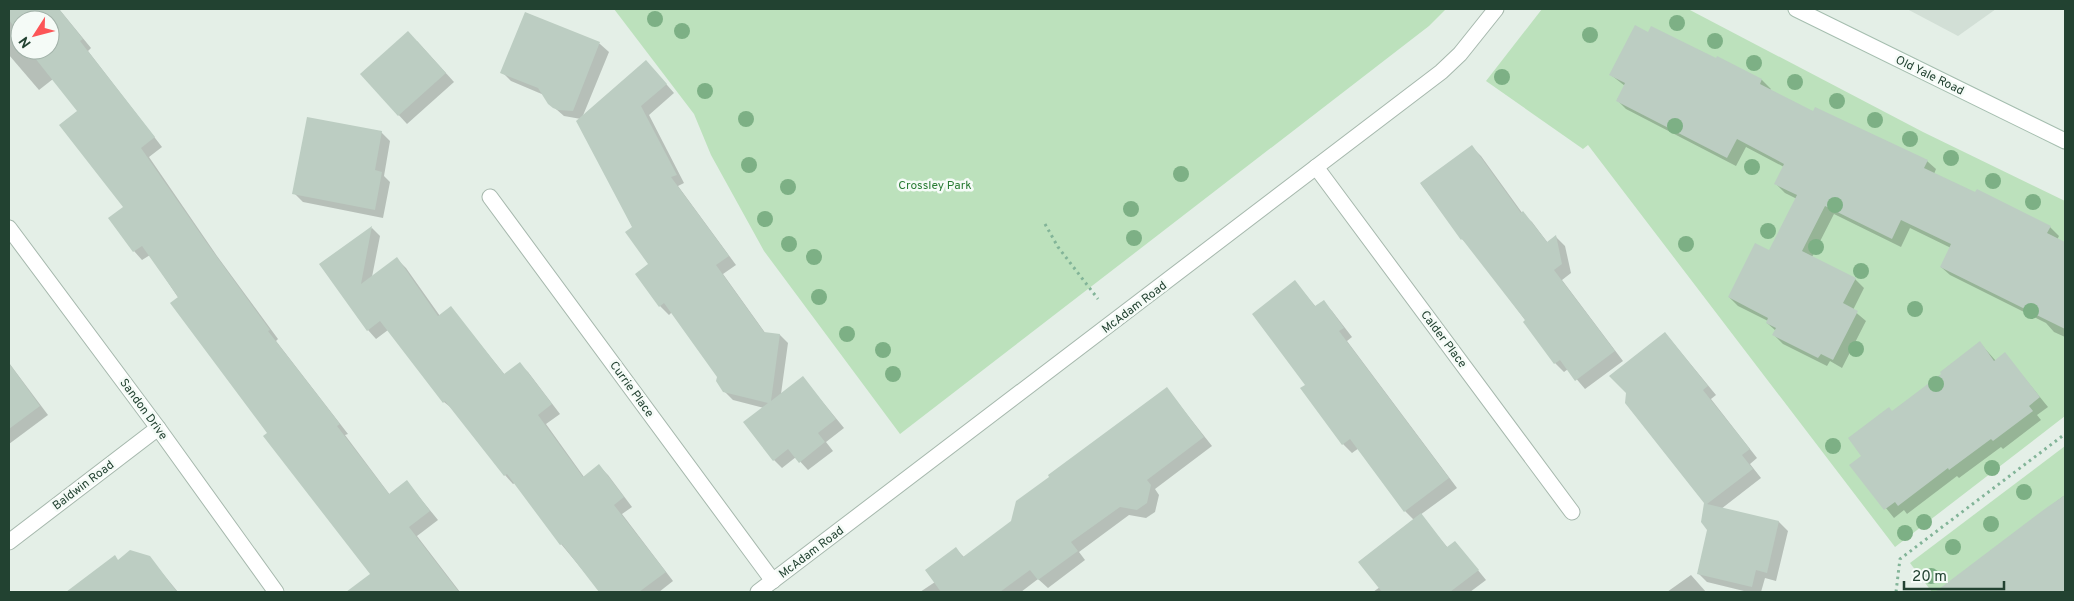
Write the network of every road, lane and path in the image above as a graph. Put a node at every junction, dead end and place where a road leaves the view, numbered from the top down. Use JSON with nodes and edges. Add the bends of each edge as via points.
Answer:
{"nodes":[{"id":1,"x":1496,"y":9,"type":"edge"},
{"id":2,"x":1796,"y":9,"type":"edge"},
{"id":3,"x":2065,"y":142,"type":"edge"},
{"id":4,"x":1316,"y":166,"type":"junction"},
{"id":5,"x":490,"y":197,"type":"dead end"},
{"id":6,"x":1045,"y":224,"type":"dead end"},
{"id":7,"x":9,"y":228,"type":"edge"},
{"id":8,"x":1098,"y":299,"type":"dead end"},
{"id":9,"x":158,"y":428,"type":"junction"},
{"id":10,"x":2065,"y":434,"type":"edge"},
{"id":11,"x":1572,"y":512,"type":"dead end"},
{"id":12,"x":9,"y":542,"type":"edge"},
{"id":13,"x":773,"y":581,"type":"junction"},
{"id":14,"x":276,"y":592,"type":"edge"},
{"id":15,"x":758,"y":592,"type":"edge"},
{"id":16,"x":1896,"y":592,"type":"edge"}],
"edges":[{"from":1,"to":4,"type":"street","name":"McAdam Road","via":[[1460,54],[1440,72]]},
{"from":2,"to":3,"type":"street","name":"Old Yale Road"},
{"from":4,"to":11,"type":"street","name":"Calder Place"},
{"from":4,"to":13,"type":"street","name":"McAdam Road"},
{"from":5,"to":13,"type":"street","name":"Currie Place"},
{"from":6,"to":8,"type":"path","via":[[1058,247]]},
{"from":7,"to":9,"type":"street","name":"Sandon Drive"},
{"from":9,"to":12,"type":"street","name":"Baldwin Road"},
{"from":9,"to":14,"type":"street","name":"Sandon Drive"},
{"from":10,"to":16,"type":"path","via":[[1900,560]]},
{"from":13,"to":15,"type":"street","name":"McAdam Road"}]}
